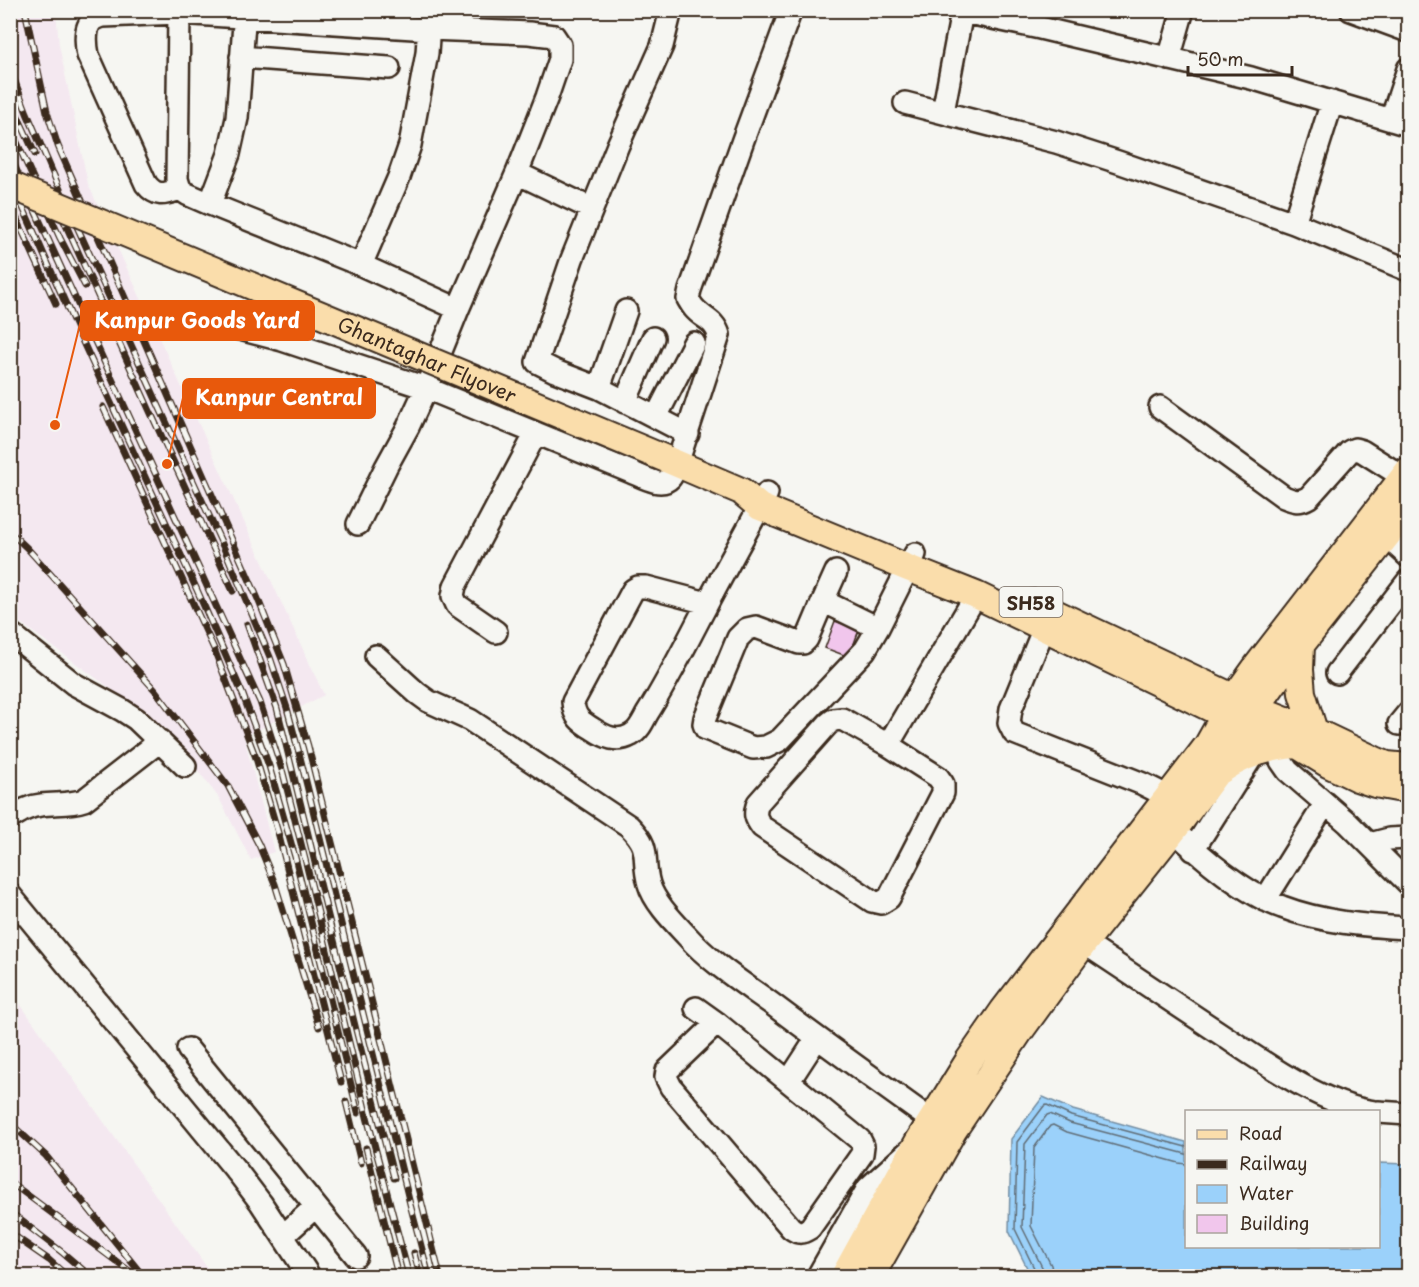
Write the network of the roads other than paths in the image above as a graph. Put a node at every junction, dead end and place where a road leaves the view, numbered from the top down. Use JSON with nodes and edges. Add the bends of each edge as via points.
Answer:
{"nodes":[{"id":1,"x":670,"y":10,"type":"edge"},
{"id":2,"x":790,"y":10,"type":"edge"},
{"id":3,"x":1183,"y":10,"type":"edge"},
{"id":4,"x":1351,"y":10,"type":"edge"},
{"id":5,"x":958,"y":11,"type":"edge"},
{"id":6,"x":179,"y":13,"type":"junction"},
{"id":7,"x":244,"y":14,"type":"edge"},
{"id":8,"x":430,"y":20,"type":"edge"},
{"id":9,"x":1408,"y":31,"type":"edge"},
{"id":10,"x":241,"y":57,"type":"junction"},
{"id":11,"x":1169,"y":58,"type":"junction"},
{"id":12,"x":389,"y":68,"type":"dead end"},
{"id":13,"x":1408,"y":69,"type":"edge"},
{"id":14,"x":1332,"y":102,"type":"junction"},
{"id":15,"x":905,"y":103,"type":"dead end"},
{"id":16,"x":943,"y":112,"type":"junction"},
{"id":17,"x":1400,"y":123,"type":"edge"},
{"id":18,"x":517,"y":173,"type":"junction"},
{"id":19,"x":10,"y":185,"type":"edge"},
{"id":20,"x":180,"y":189,"type":"junction"},
{"id":21,"x":210,"y":204,"type":"junction"},
{"id":22,"x":592,"y":209,"type":"junction"},
{"id":23,"x":1294,"y":223,"type":"junction"},
{"id":24,"x":361,"y":265,"type":"junction"},
{"id":25,"x":1408,"y":270,"type":"edge"},
{"id":26,"x":458,"y":309,"type":"junction"},
{"id":27,"x":626,"y":311,"type":"dead end"},
{"id":28,"x":217,"y":323,"type":"dead end"},
{"id":29,"x":653,"y":338,"type":"dead end"},
{"id":30,"x":694,"y":343,"type":"dead end"},
{"id":31,"x":426,"y":388,"type":"junction"},
{"id":32,"x":599,"y":388,"type":"junction"},
{"id":33,"x":625,"y":402,"type":"junction"},
{"id":34,"x":1160,"y":407,"type":"dead end"},
{"id":35,"x":656,"y":417,"type":"junction"},
{"id":36,"x":536,"y":433,"type":"junction"},
{"id":37,"x":688,"y":434,"type":"junction"},
{"id":38,"x":671,"y":462,"type":"junction"},
{"id":39,"x":1406,"y":474,"type":"edge"},
{"id":40,"x":756,"y":497,"type":"junction"},
{"id":41,"x":1408,"y":509,"type":"edge"},
{"id":42,"x":358,"y":524,"type":"dead end"},
{"id":43,"x":1387,"y":537,"type":"junction"},
{"id":44,"x":1408,"y":556,"type":"edge"},
{"id":45,"x":912,"y":561,"type":"junction"},
{"id":46,"x":836,"y":572,"type":"dead end"},
{"id":47,"x":1408,"y":581,"type":"edge"},
{"id":48,"x":976,"y":595,"type":"junction"},
{"id":49,"x":823,"y":601,"type":"junction"},
{"id":50,"x":707,"y":603,"type":"junction"},
{"id":51,"x":878,"y":628,"type":"junction"},
{"id":52,"x":1044,"y":628,"type":"junction"},
{"id":53,"x":496,"y":632,"type":"dead end"},
{"id":54,"x":10,"y":633,"type":"edge"},
{"id":55,"x":1301,"y":645,"type":"junction"},
{"id":56,"x":376,"y":656,"type":"dead end"},
{"id":57,"x":1257,"y":666,"type":"junction"},
{"id":58,"x":1337,"y":673,"type":"dead end"},
{"id":59,"x":1200,"y":682,"type":"junction"},
{"id":60,"x":1241,"y":711,"type":"junction"},
{"id":61,"x":160,"y":741,"type":"junction"},
{"id":62,"x":1286,"y":744,"type":"junction"},
{"id":63,"x":888,"y":745,"type":"junction"},
{"id":64,"x":186,"y":766,"type":"dead end"},
{"id":65,"x":1408,"y":766,"type":"edge"},
{"id":66,"x":1215,"y":775,"type":"junction"},
{"id":67,"x":1408,"y":788,"type":"edge"},
{"id":68,"x":1167,"y":796,"type":"junction"},
{"id":69,"x":1325,"y":804,"type":"junction"},
{"id":70,"x":10,"y":818,"type":"edge"},
{"id":71,"x":1174,"y":830,"type":"junction"},
{"id":72,"x":1408,"y":838,"type":"edge"},
{"id":73,"x":1370,"y":844,"type":"junction"},
{"id":74,"x":1193,"y":850,"type":"junction"},
{"id":75,"x":1408,"y":883,"type":"edge"},
{"id":76,"x":10,"y":895,"type":"edge"},
{"id":77,"x":1265,"y":900,"type":"junction"},
{"id":78,"x":1408,"y":928,"type":"edge"},
{"id":79,"x":1084,"y":943,"type":"junction"},
{"id":80,"x":696,"y":1008,"type":"dead end"},
{"id":81,"x":717,"y":1023,"type":"junction"},
{"id":82,"x":817,"y":1038,"type":"junction"},
{"id":83,"x":188,"y":1049,"type":"dead end"},
{"id":84,"x":789,"y":1081,"type":"junction"},
{"id":85,"x":1362,"y":1110,"type":"edge"},
{"id":86,"x":1380,"y":1112,"type":"edge"},
{"id":87,"x":1408,"y":1114,"type":"edge"},
{"id":88,"x":942,"y":1126,"type":"junction"},
{"id":89,"x":918,"y":1142,"type":"junction"},
{"id":90,"x":315,"y":1207,"type":"junction"},
{"id":91,"x":283,"y":1236,"type":"junction"},
{"id":92,"x":356,"y":1256,"type":"dead end"},
{"id":93,"x":309,"y":1276,"type":"edge"},
{"id":94,"x":818,"y":1276,"type":"edge"},
{"id":95,"x":844,"y":1276,"type":"edge"},
{"id":96,"x":871,"y":1276,"type":"edge"}],
"edges":[{"from":1,"to":22,"type":"street","via":[[662,46]]},
{"from":2,"to":37,"type":"street","via":[[690,290],[688,299],[711,321],[719,335]]},
{"from":3,"to":11,"type":"street"},
{"from":4,"to":9,"type":"street"},
{"from":5,"to":11,"type":"street"},
{"from":5,"to":16,"type":"street"},
{"from":6,"to":7,"type":"street"},
{"from":6,"to":20,"type":"street"},
{"from":6,"to":20,"type":"street","via":[[103,16],[91,21],[86,44],[146,184],[156,194]]},
{"from":7,"to":8,"type":"street"},
{"from":7,"to":10,"type":"street"},
{"from":8,"to":18,"type":"street","via":[[554,36],[561,45],[547,97]]},
{"from":8,"to":24,"type":"street","via":[[410,145]]},
{"from":10,"to":12,"type":"street"},
{"from":10,"to":21,"type":"street","via":[[237,118],[229,154]]},
{"from":11,"to":14,"type":"street"},
{"from":13,"to":17,"type":"street"},
{"from":14,"to":17,"type":"street"},
{"from":14,"to":23,"type":"street"},
{"from":15,"to":16,"type":"street"},
{"from":16,"to":23,"type":"street","via":[[1056,142]]},
{"from":18,"to":22,"type":"street"},
{"from":18,"to":26,"type":"street"},
{"from":19,"to":38,"type":"main road","name":"Ghantaghar Flyover","number":"SH58","bridge":true},
{"from":20,"to":21,"type":"street"},
{"from":21,"to":24,"type":"street"},
{"from":22,"to":32,"type":"street","via":[[537,362]]},
{"from":23,"to":25,"type":"street"},
{"from":24,"to":26,"type":"street"},
{"from":26,"to":31,"type":"street"},
{"from":27,"to":32,"type":"street"},
{"from":28,"to":31,"type":"street","via":[[282,340]]},
{"from":29,"to":33,"type":"street"},
{"from":30,"to":35,"type":"street"},
{"from":31,"to":36,"type":"street"},
{"from":31,"to":42,"type":"street"},
{"from":32,"to":33,"type":"street"},
{"from":33,"to":35,"type":"street"},
{"from":34,"to":39,"type":"street","via":[[1293,501],[1309,497],[1355,449]]},
{"from":35,"to":37,"type":"street"},
{"from":36,"to":38,"type":"street","via":[[656,482],[670,478]]},
{"from":36,"to":53,"type":"street","via":[[455,586],[453,596],[457,605]]},
{"from":37,"to":38,"type":"street"},
{"from":38,"to":40,"type":"main road","number":"SH58"},
{"from":39,"to":57,"type":"main road"},
{"from":40,"to":45,"type":"main road","number":"SH58"},
{"from":40,"to":50,"type":"street"},
{"from":41,"to":43,"type":"main road"},
{"from":43,"to":44,"type":"street"},
{"from":43,"to":55,"type":"main road"},
{"from":45,"to":48,"type":"main road","number":"SH58"},
{"from":45,"to":51,"type":"street"},
{"from":45,"to":59,"type":"main road","number":"SH58","via":[[982,579]]},
{"from":46,"to":49,"type":"street"},
{"from":47,"to":58,"type":"street"},
{"from":48,"to":52,"type":"main road","number":"SH58"},
{"from":48,"to":63,"type":"street"},
{"from":49,"to":51,"type":"street"},
{"from":49,"to":51,"type":"street","via":[[803,643],[756,627],[738,638],[705,718],[706,729],[753,748],[780,740],[865,650]]},
{"from":50,"to":50,"type":"street","via":[[637,730],[614,740],[580,722],[573,702],[633,590],[646,586]]},
{"from":52,"to":60,"type":"main road","number":"SH58"},
{"from":52,"to":68,"type":"street","via":[[1011,709],[1009,723],[1014,733]]},
{"from":54,"to":61,"type":"street","via":[[74,684],[136,719]]},
{"from":55,"to":60,"type":"main road"},
{"from":55,"to":62,"type":"main road","via":[[1302,693]]},
{"from":56,"to":82,"type":"street","via":[[428,701],[470,720],[629,826],[644,845],[653,895],[688,938]]},
{"from":57,"to":59,"type":"main road"},
{"from":57,"to":60,"type":"main road"},
{"from":59,"to":60,"type":"main road","number":"SH58"},
{"from":60,"to":62,"type":"main road","number":"SH58"},
{"from":60,"to":66,"type":"main road"},
{"from":60,"to":68,"type":"main road"},
{"from":61,"to":64,"type":"street"},
{"from":61,"to":70,"type":"street","via":[[84,800],[41,804]]},
{"from":62,"to":65,"type":"main road","number":"SH58"},
{"from":62,"to":66,"type":"main road","via":[[1233,762]]},
{"from":62,"to":67,"type":"main road","number":"SH58","via":[[1357,778]]},
{"from":62,"to":69,"type":"street","via":[[1281,761]]},
{"from":62,"to":74,"type":"street"},
{"from":63,"to":63,"type":"street","via":[[938,777],[943,794],[889,898],[881,903],[872,901],[762,827],[755,812],[758,803],[833,720],[842,719]]},
{"from":66,"to":71,"type":"main road"},
{"from":68,"to":88,"type":"main road","via":[[969,1060]]},
{"from":69,"to":73,"type":"street"},
{"from":69,"to":77,"type":"street"},
{"from":71,"to":74,"type":"street"},
{"from":71,"to":79,"type":"main road"},
{"from":72,"to":73,"type":"street"},
{"from":73,"to":75,"type":"street"},
{"from":74,"to":77,"type":"street"},
{"from":76,"to":91,"type":"street","via":[[216,1145]]},
{"from":77,"to":78,"type":"street","via":[[1316,917]]},
{"from":79,"to":85,"type":"street","via":[[1263,1062],[1303,1085]]},
{"from":79,"to":88,"type":"main road","via":[[1020,1031]]},
{"from":80,"to":81,"type":"street"},
{"from":81,"to":84,"type":"street"},
{"from":81,"to":84,"type":"street","via":[[667,1071],[666,1077],[791,1228],[802,1233],[810,1228],[862,1154],[863,1146],[853,1133]]},
{"from":82,"to":84,"type":"street"},
{"from":82,"to":88,"type":"street"},
{"from":83,"to":90,"type":"street"},
{"from":86,"to":87,"type":"street"},
{"from":88,"to":89,"type":"main road"},
{"from":88,"to":96,"type":"main road","via":[[932,1169]]},
{"from":89,"to":94,"type":"street","via":[[868,1188]]},
{"from":89,"to":95,"type":"main road"},
{"from":90,"to":91,"type":"street"},
{"from":90,"to":92,"type":"street"},
{"from":91,"to":93,"type":"street"}]}
